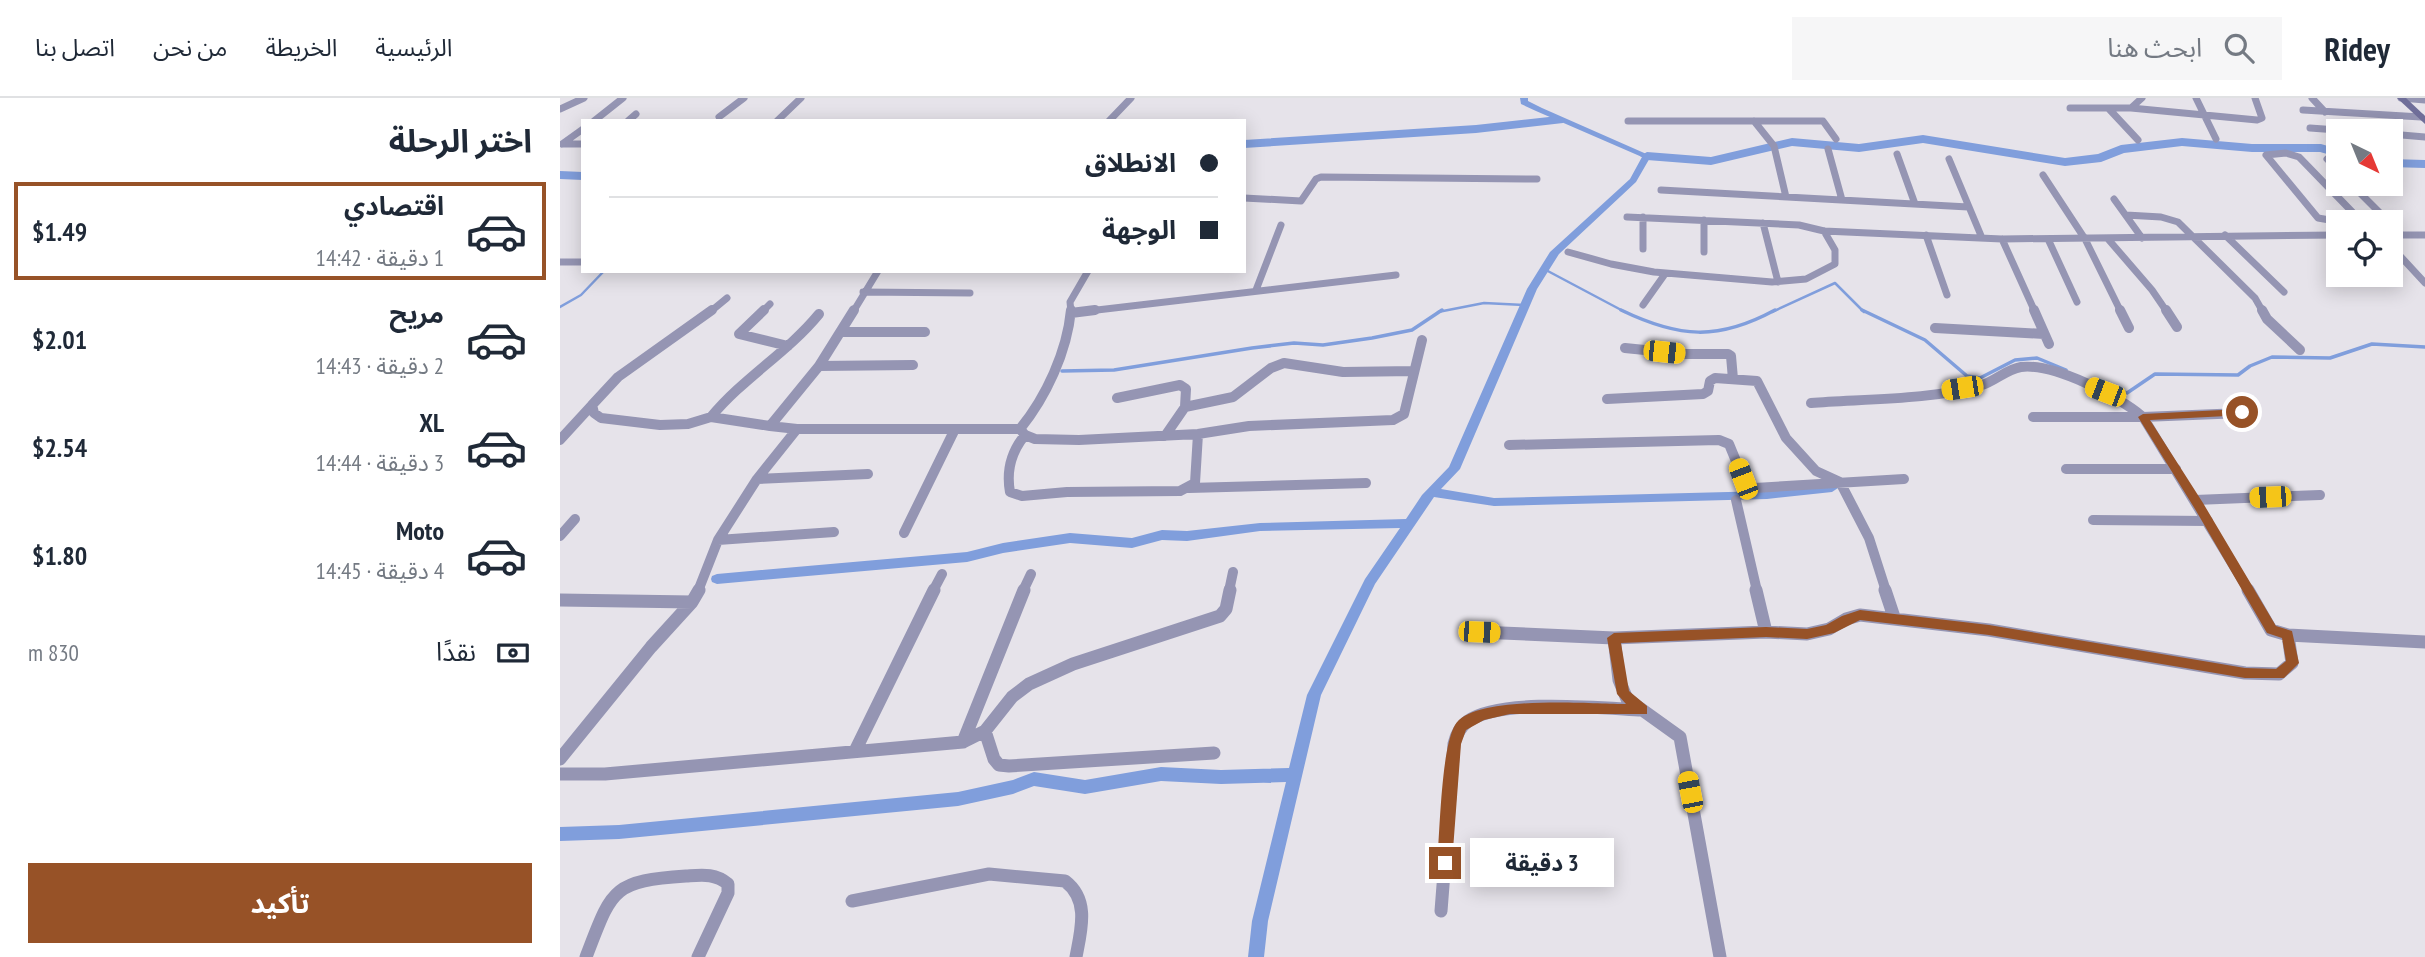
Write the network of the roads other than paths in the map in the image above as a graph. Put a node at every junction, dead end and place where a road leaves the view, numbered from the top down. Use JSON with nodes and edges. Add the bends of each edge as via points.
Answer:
{"nodes":[{"id":1,"x":584,"y":98,"type":"edge"},
{"id":2,"x":623,"y":98,"type":"edge"},
{"id":3,"x":744,"y":98,"type":"edge"},
{"id":4,"x":800,"y":98,"type":"edge"},
{"id":5,"x":1130,"y":98,"type":"edge"},
{"id":6,"x":2142,"y":98,"type":"edge"},
{"id":7,"x":2196,"y":98,"type":"edge"},
{"id":8,"x":2255,"y":98,"type":"edge"},
{"id":9,"x":2312,"y":98,"type":"edge"},
{"id":10,"x":2401,"y":98,"type":"edge"},
{"id":11,"x":2425,"y":100,"type":"edge"},
{"id":12,"x":2132,"y":104,"type":"edge"},
{"id":13,"x":560,"y":108,"type":"edge"},
{"id":14,"x":2070,"y":108,"type":"dead end"},
{"id":15,"x":2109,"y":109,"type":"junction"},
{"id":16,"x":2302,"y":110,"type":"dead end"},
{"id":17,"x":2325,"y":111,"type":"junction"},
{"id":18,"x":636,"y":114,"type":"dead end"},
{"id":19,"x":2203,"y":115,"type":"junction"},
{"id":20,"x":719,"y":117,"type":"dead end"},
{"id":21,"x":597,"y":119,"type":"edge"},
{"id":22,"x":630,"y":119,"type":"edge"},
{"id":23,"x":779,"y":119,"type":"edge"},
{"id":24,"x":1111,"y":119,"type":"edge"},
{"id":25,"x":2423,"y":119,"type":"edge"},
{"id":26,"x":1628,"y":121,"type":"dead end"},
{"id":27,"x":1754,"y":121,"type":"junction"},
{"id":28,"x":2310,"y":128,"type":"dead end"},
{"id":29,"x":2326,"y":129,"type":"edge"},
{"id":30,"x":581,"y":130,"type":"edge"},
{"id":31,"x":2403,"y":135,"type":"edge"},
{"id":32,"x":2425,"y":137,"type":"edge"},
{"id":33,"x":1836,"y":139,"type":"dead end"},
{"id":34,"x":2216,"y":139,"type":"dead end"},
{"id":35,"x":2138,"y":140,"type":"dead end"},
{"id":36,"x":561,"y":144,"type":"edge"},
{"id":37,"x":581,"y":144,"type":"edge"},
{"id":38,"x":1828,"y":149,"type":"dead end"},
{"id":39,"x":1897,"y":154,"type":"dead end"},
{"id":40,"x":1949,"y":159,"type":"dead end"},
{"id":41,"x":2043,"y":175,"type":"dead end"},
{"id":42,"x":1537,"y":179,"type":"dead end"},
{"id":43,"x":1661,"y":190,"type":"dead end"},
{"id":44,"x":2363,"y":196,"type":"edge"},
{"id":45,"x":1787,"y":197,"type":"junction"},
{"id":46,"x":1246,"y":198,"type":"edge"},
{"id":47,"x":2114,"y":199,"type":"dead end"},
{"id":48,"x":1842,"y":200,"type":"junction"},
{"id":49,"x":1915,"y":204,"type":"junction"},
{"id":50,"x":1968,"y":207,"type":"junction"},
{"id":51,"x":2350,"y":210,"type":"edge"},
{"id":52,"x":2377,"y":210,"type":"edge"},
{"id":53,"x":2126,"y":215,"type":"junction"},
{"id":54,"x":1627,"y":217,"type":"dead end"},
{"id":55,"x":1643,"y":218,"type":"junction"},
{"id":56,"x":2326,"y":219,"type":"edge"},
{"id":57,"x":1704,"y":220,"type":"junction"},
{"id":58,"x":1763,"y":223,"type":"junction"},
{"id":59,"x":1280,"y":225,"type":"dead end"},
{"id":60,"x":1824,"y":231,"type":"junction"},
{"id":61,"x":1926,"y":235,"type":"junction"},
{"id":62,"x":2225,"y":235,"type":"junction"},
{"id":63,"x":2326,"y":235,"type":"edge"},
{"id":64,"x":2403,"y":235,"type":"edge"},
{"id":65,"x":2425,"y":235,"type":"edge"},
{"id":66,"x":2194,"y":236,"type":"junction"},
{"id":67,"x":1982,"y":238,"type":"junction"},
{"id":68,"x":2142,"y":238,"type":"junction"},
{"id":69,"x":2002,"y":239,"type":"junction"},
{"id":70,"x":2048,"y":239,"type":"junction"},
{"id":71,"x":2085,"y":239,"type":"junction"},
{"id":72,"x":2108,"y":239,"type":"junction"},
{"id":73,"x":1643,"y":249,"type":"dead end"},
{"id":74,"x":1568,"y":252,"type":"dead end"},
{"id":75,"x":1704,"y":252,"type":"dead end"},
{"id":76,"x":2403,"y":259,"type":"edge"},
{"id":77,"x":560,"y":261,"type":"edge"},
{"id":78,"x":581,"y":262,"type":"edge"},
{"id":79,"x":877,"y":273,"type":"edge"},
{"id":80,"x":1087,"y":273,"type":"edge"},
{"id":81,"x":1665,"y":274,"type":"junction"},
{"id":82,"x":1396,"y":275,"type":"dead end"},
{"id":83,"x":1778,"y":282,"type":"junction"},
{"id":84,"x":2425,"y":283,"type":"edge"},
{"id":85,"x":1256,"y":290,"type":"junction"},
{"id":86,"x":863,"y":292,"type":"junction"},
{"id":87,"x":2284,"y":292,"type":"dead end"},
{"id":88,"x":970,"y":293,"type":"dead end"},
{"id":89,"x":1947,"y":295,"type":"dead end"},
{"id":90,"x":727,"y":298,"type":"dead end"},
{"id":91,"x":2077,"y":302,"type":"dead end"},
{"id":92,"x":770,"y":304,"type":"dead end"},
{"id":93,"x":1643,"y":305,"type":"dead end"},
{"id":94,"x":1071,"y":313,"type":"junction"},
{"id":95,"x":819,"y":314,"type":"dead end"},
{"id":96,"x":2177,"y":327,"type":"dead end"},
{"id":97,"x":1935,"y":328,"type":"dead end"},
{"id":98,"x":2129,"y":328,"type":"dead end"},
{"id":99,"x":841,"y":332,"type":"junction"},
{"id":100,"x":925,"y":332,"type":"dead end"},
{"id":101,"x":2044,"y":334,"type":"junction"},
{"id":102,"x":1422,"y":340,"type":"dead end"},
{"id":103,"x":2049,"y":344,"type":"dead end"},
{"id":104,"x":788,"y":346,"type":"junction"},
{"id":105,"x":1625,"y":348,"type":"dead end"},
{"id":106,"x":2300,"y":350,"type":"dead end"},
{"id":107,"x":913,"y":365,"type":"dead end"},
{"id":108,"x":819,"y":366,"type":"junction"},
{"id":109,"x":1414,"y":371,"type":"junction"},
{"id":110,"x":1733,"y":379,"type":"junction"},
{"id":111,"x":1117,"y":398,"type":"dead end"},
{"id":112,"x":1607,"y":399,"type":"dead end"},
{"id":113,"x":1811,"y":403,"type":"dead end"},
{"id":114,"x":592,"y":405,"type":"junction"},
{"id":115,"x":1185,"y":407,"type":"junction"},
{"id":116,"x":2242,"y":412,"type":"dead end"},
{"id":117,"x":711,"y":417,"type":"junction"},
{"id":118,"x":2033,"y":417,"type":"dead end"},
{"id":119,"x":2143,"y":417,"type":"junction"},
{"id":120,"x":770,"y":426,"type":"junction"},
{"id":121,"x":797,"y":429,"type":"junction"},
{"id":122,"x":955,"y":429,"type":"junction"},
{"id":123,"x":1023,"y":432,"type":"junction"},
{"id":124,"x":1198,"y":435,"type":"junction"},
{"id":125,"x":1165,"y":436,"type":"junction"},
{"id":126,"x":560,"y":440,"type":"edge"},
{"id":127,"x":1509,"y":445,"type":"dead end"},
{"id":128,"x":2066,"y":469,"type":"dead end"},
{"id":129,"x":2176,"y":469,"type":"junction"},
{"id":130,"x":868,"y":474,"type":"dead end"},
{"id":131,"x":757,"y":479,"type":"junction"},
{"id":132,"x":1904,"y":479,"type":"dead end"},
{"id":133,"x":1840,"y":482,"type":"junction"},
{"id":134,"x":1366,"y":483,"type":"dead end"},
{"id":135,"x":1189,"y":488,"type":"junction"},
{"id":136,"x":2320,"y":495,"type":"dead end"},
{"id":137,"x":1736,"y":500,"type":"dead end"},
{"id":138,"x":2195,"y":500,"type":"junction"},
{"id":139,"x":575,"y":519,"type":"dead end"},
{"id":140,"x":2093,"y":520,"type":"dead end"},
{"id":141,"x":2208,"y":521,"type":"junction"},
{"id":142,"x":834,"y":533,"type":"dead end"},
{"id":143,"x":904,"y":533,"type":"dead end"},
{"id":144,"x":560,"y":536,"type":"edge"},
{"id":145,"x":718,"y":540,"type":"junction"},
{"id":146,"x":1233,"y":572,"type":"dead end"},
{"id":147,"x":942,"y":574,"type":"dead end"},
{"id":148,"x":1031,"y":574,"type":"dead end"},
{"id":149,"x":560,"y":600,"type":"edge"},
{"id":150,"x":692,"y":602,"type":"junction"},
{"id":151,"x":1894,"y":617,"type":"junction"},
{"id":152,"x":1479,"y":632,"type":"dead end"},
{"id":153,"x":1766,"y":632,"type":"junction"},
{"id":154,"x":2288,"y":635,"type":"junction"},
{"id":155,"x":1614,"y":638,"type":"junction"},
{"id":156,"x":2425,"y":642,"type":"edge"},
{"id":157,"x":1642,"y":710,"type":"junction"},
{"id":158,"x":985,"y":731,"type":"junction"},
{"id":159,"x":963,"y":743,"type":"junction"},
{"id":160,"x":855,"y":751,"type":"junction"},
{"id":161,"x":1214,"y":753,"type":"dead end"},
{"id":162,"x":560,"y":759,"type":"edge"},
{"id":163,"x":560,"y":774,"type":"edge"},
{"id":164,"x":852,"y":901,"type":"dead end"},
{"id":165,"x":1441,"y":911,"type":"dead end"},
{"id":166,"x":586,"y":957,"type":"edge"},
{"id":167,"x":698,"y":957,"type":"edge"},
{"id":168,"x":1076,"y":957,"type":"edge"},
{"id":169,"x":1720,"y":957,"type":"edge"}],
"edges":[{"from":1,"to":13,"type":"street"},
{"from":2,"to":21,"type":"street"},
{"from":3,"to":20,"type":"street"},
{"from":4,"to":23,"type":"street"},
{"from":5,"to":24,"type":"street"},
{"from":6,"to":12,"type":"street"},
{"from":7,"to":19,"type":"street"},
{"from":8,"to":19,"type":"street","via":[[2262,115],[2257,120]]},
{"from":9,"to":17,"type":"street"},
{"from":10,"to":11,"type":"street"},
{"from":10,"to":25,"type":"main road"},
{"from":12,"to":15,"type":"street"},
{"from":12,"to":19,"type":"street"},
{"from":14,"to":15,"type":"street"},
{"from":15,"to":35,"type":"street"},
{"from":16,"to":17,"type":"street"},
{"from":17,"to":25,"type":"street"},
{"from":18,"to":22,"type":"street"},
{"from":19,"to":34,"type":"street"},
{"from":26,"to":27,"type":"street"},
{"from":27,"to":33,"type":"street","via":[[1823,121]]},
{"from":27,"to":45,"type":"street","via":[[1771,143]]},
{"from":28,"to":29,"type":"street"},
{"from":30,"to":36,"type":"street"},
{"from":31,"to":32,"type":"street"},
{"from":36,"to":37,"type":"street"},
{"from":38,"to":48,"type":"street"},
{"from":39,"to":49,"type":"street"},
{"from":40,"to":50,"type":"street"},
{"from":41,"to":71,"type":"street"},
{"from":42,"to":46,"type":"street","via":[[1321,177],[1301,201]]},
{"from":43,"to":45,"type":"street"},
{"from":44,"to":52,"type":"street"},
{"from":45,"to":48,"type":"street"},
{"from":47,"to":53,"type":"street"},
{"from":48,"to":49,"type":"street"},
{"from":49,"to":50,"type":"street"},
{"from":50,"to":67,"type":"street"},
{"from":51,"to":56,"type":"street","via":[[2299,158],[2286,153],[2266,155],[2318,218]]},
{"from":53,"to":66,"type":"street","via":[[2171,219]]},
{"from":53,"to":68,"type":"street"},
{"from":54,"to":55,"type":"street"},
{"from":55,"to":57,"type":"street"},
{"from":55,"to":73,"type":"street"},
{"from":57,"to":58,"type":"street"},
{"from":57,"to":75,"type":"street"},
{"from":58,"to":60,"type":"street"},
{"from":58,"to":83,"type":"street"},
{"from":59,"to":85,"type":"street"},
{"from":60,"to":61,"type":"street"},
{"from":60,"to":83,"type":"street","via":[[1835,250],[1835,264],[1800,281]]},
{"from":61,"to":67,"type":"street"},
{"from":61,"to":89,"type":"street"},
{"from":62,"to":63,"type":"street"},
{"from":62,"to":66,"type":"street"},
{"from":62,"to":87,"type":"street"},
{"from":64,"to":65,"type":"street"},
{"from":66,"to":68,"type":"street"},
{"from":66,"to":106,"type":"street"},
{"from":67,"to":69,"type":"street"},
{"from":68,"to":72,"type":"street"},
{"from":69,"to":70,"type":"street"},
{"from":69,"to":101,"type":"street"},
{"from":70,"to":71,"type":"street"},
{"from":70,"to":91,"type":"street"},
{"from":71,"to":72,"type":"street"},
{"from":71,"to":98,"type":"street"},
{"from":72,"to":96,"type":"street"},
{"from":74,"to":81,"type":"street","via":[[1623,269]]},
{"from":76,"to":84,"type":"street"},
{"from":77,"to":78,"type":"street"},
{"from":79,"to":86,"type":"street"},
{"from":80,"to":94,"type":"street","via":[[1070,302]]},
{"from":81,"to":83,"type":"street"},
{"from":81,"to":93,"type":"street"},
{"from":82,"to":85,"type":"street"},
{"from":85,"to":94,"type":"street"},
{"from":86,"to":88,"type":"street"},
{"from":86,"to":99,"type":"street"},
{"from":90,"to":114,"type":"street","via":[[701,321],[631,367]]},
{"from":92,"to":104,"type":"street","via":[[740,334]]},
{"from":94,"to":123,"type":"street","via":[[1059,358]]},
{"from":95,"to":104,"type":"street"},
{"from":97,"to":101,"type":"street"},
{"from":99,"to":100,"type":"street"},
{"from":99,"to":108,"type":"street"},
{"from":101,"to":103,"type":"street"},
{"from":102,"to":109,"type":"street"},
{"from":104,"to":117,"type":"street","via":[[747,378]]},
{"from":105,"to":110,"type":"street","via":[[1728,354]]},
{"from":107,"to":108,"type":"street"},
{"from":108,"to":120,"type":"street"},
{"from":109,"to":115,"type":"street","via":[[1343,372],[1284,363],[1269,368],[1237,395]]},
{"from":109,"to":124,"type":"street","via":[[1405,414],[1400,418],[1249,426]]},
{"from":110,"to":112,"type":"street","via":[[1712,379],[1703,394]]},
{"from":110,"to":133,"type":"street","via":[[1760,384],[1786,438],[1816,471]]},
{"from":111,"to":115,"type":"street","via":[[1180,385],[1186,389]]},
{"from":113,"to":119,"type":"street","via":[[1922,395],[1982,385],[2020,367],[2052,370],[2105,392]]},
{"from":114,"to":117,"type":"street","via":[[601,418],[660,425]]},
{"from":114,"to":126,"type":"street"},
{"from":115,"to":125,"type":"street"},
{"from":116,"to":119,"type":"street"},
{"from":117,"to":120,"type":"street"},
{"from":118,"to":119,"type":"street"},
{"from":119,"to":129,"type":"street"},
{"from":120,"to":121,"type":"street"},
{"from":121,"to":122,"type":"street"},
{"from":121,"to":131,"type":"street"},
{"from":122,"to":123,"type":"street"},
{"from":122,"to":143,"type":"street"},
{"from":123,"to":125,"type":"street","via":[[1044,440]]},
{"from":123,"to":135,"type":"street","via":[[1007,481],[1010,492],[1022,496]]},
{"from":124,"to":125,"type":"street"},
{"from":124,"to":135,"type":"street","via":[[1195,483]]},
{"from":127,"to":133,"type":"street","via":[[1719,440],[1729,444],[1749,486]]},
{"from":128,"to":129,"type":"street"},
{"from":129,"to":138,"type":"street"},
{"from":130,"to":131,"type":"street"},
{"from":131,"to":145,"type":"street"},
{"from":132,"to":133,"type":"street"},
{"from":133,"to":151,"type":"street","via":[[1869,538]]},
{"from":134,"to":135,"type":"street"},
{"from":136,"to":138,"type":"street"},
{"from":137,"to":153,"type":"street"},
{"from":138,"to":141,"type":"street"},
{"from":139,"to":144,"type":"street"},
{"from":140,"to":141,"type":"street"},
{"from":141,"to":154,"type":"street","via":[[2272,630]]},
{"from":142,"to":145,"type":"street"},
{"from":145,"to":150,"type":"street"},
{"from":146,"to":158,"type":"street","via":[[1226,609],[1220,616],[1073,664],[1029,684]]},
{"from":147,"to":160,"type":"street"},
{"from":148,"to":159,"type":"street"},
{"from":149,"to":150,"type":"street"},
{"from":150,"to":162,"type":"street"},
{"from":151,"to":153,"type":"street","via":[[1860,615],[1807,634]]},
{"from":151,"to":154,"type":"street","via":[[2245,673],[2279,674],[2292,663]]},
{"from":152,"to":155,"type":"street"},
{"from":153,"to":155,"type":"street"},
{"from":154,"to":156,"type":"street"},
{"from":155,"to":157,"type":"street","via":[[1623,694]]},
{"from":157,"to":165,"type":"street","via":[[1510,708],[1461,726],[1454,744]]},
{"from":157,"to":169,"type":"street","via":[[1680,737]]},
{"from":158,"to":159,"type":"street"},
{"from":158,"to":161,"type":"street","via":[[999,765],[1009,766]]},
{"from":159,"to":160,"type":"street"},
{"from":160,"to":163,"type":"street"},
{"from":164,"to":168,"type":"street","via":[[989,874],[1065,881],[1074,886],[1082,904]]},
{"from":166,"to":167,"type":"street","via":[[611,900],[629,884],[703,874],[721,877],[728,893]]}]}
